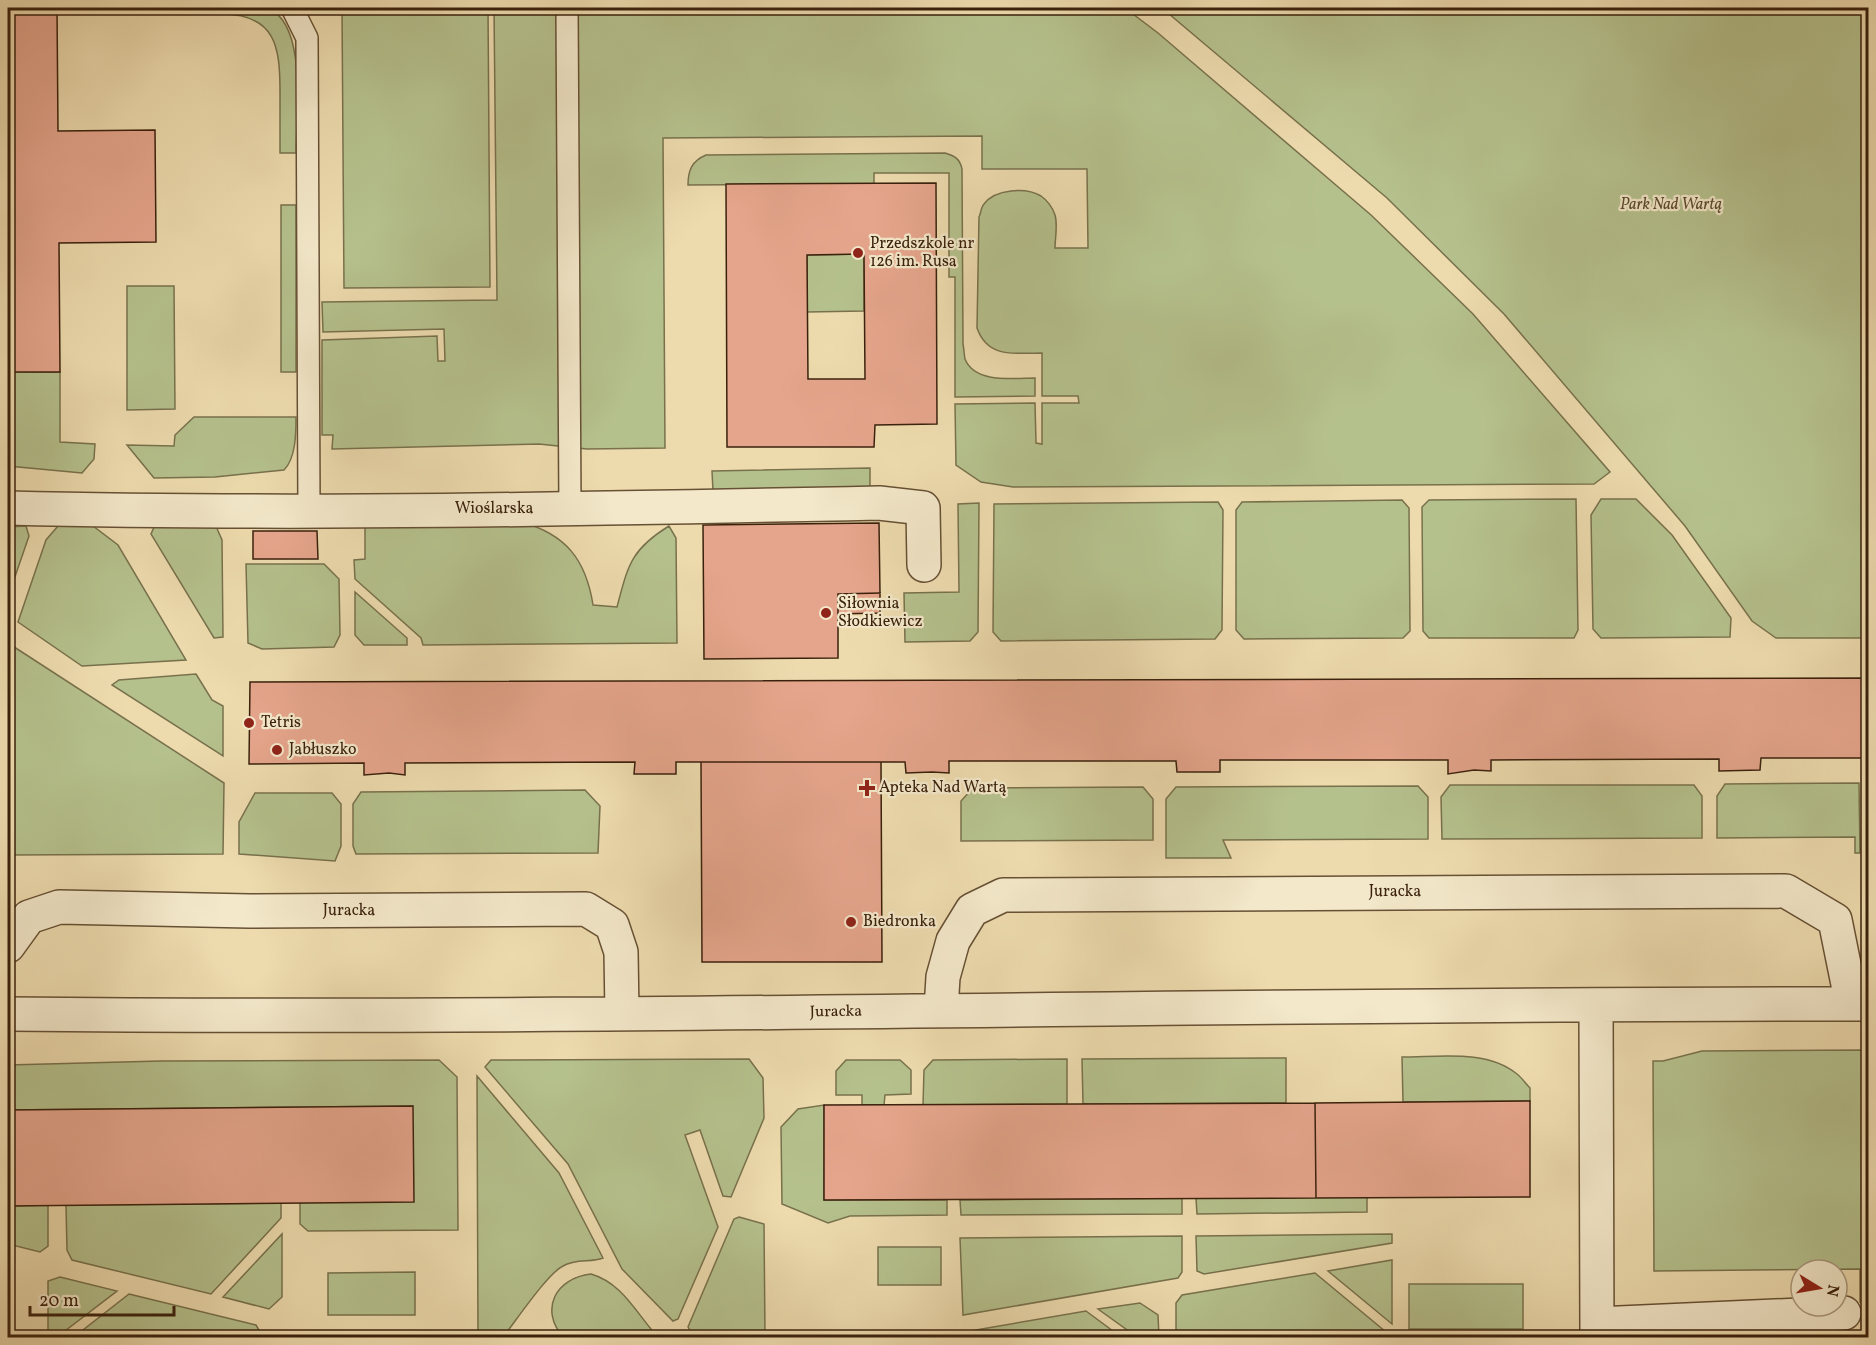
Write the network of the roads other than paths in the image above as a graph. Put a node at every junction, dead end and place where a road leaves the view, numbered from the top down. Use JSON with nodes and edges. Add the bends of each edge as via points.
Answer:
{"nodes":[{"id":1,"x":292,"y":8,"type":"edge"},
{"id":2,"x":567,"y":8,"type":"edge"},
{"id":3,"x":8,"y":508,"type":"edge"},
{"id":4,"x":570,"y":509,"type":"junction"},
{"id":5,"x":309,"y":510,"type":"junction"},
{"id":6,"x":924,"y":565,"type":"dead end"},
{"id":7,"x":8,"y":946,"type":"edge"},
{"id":8,"x":1860,"y":1004,"type":"edge"},
{"id":9,"x":1596,"y":1006,"type":"junction"},
{"id":10,"x":941,"y":1010,"type":"junction"},
{"id":11,"x":8,"y":1014,"type":"edge"},
{"id":12,"x":622,"y":1014,"type":"junction"},
{"id":13,"x":1789,"y":1317,"type":"edge"},
{"id":14,"x":1597,"y":1331,"type":"edge"}],
"edges":[{"from":1,"to":5,"type":"lane","via":[[307,38]]},
{"from":2,"to":4,"type":"lane"},
{"from":3,"to":5,"type":"street","name":"Wioślarska"},
{"from":4,"to":5,"type":"street","name":"Wioślarska"},
{"from":4,"to":6,"type":"street","name":"Wioślarska","via":[[879,503],[923,508]]},
{"from":7,"to":12,"type":"street","name":"Juracka","via":[[30,918],[59,907],[249,911],[586,909],[612,925],[621,952]]},
{"from":8,"to":9,"type":"street","name":"Juracka"},
{"from":8,"to":10,"type":"street","name":"Juracka","via":[[1835,920],[1786,891],[1171,893],[1003,895],[972,910],[953,941],[943,977]]},
{"from":9,"to":10,"type":"street","name":"Juracka"},
{"from":9,"to":14,"type":"street"},
{"from":10,"to":12,"type":"street","name":"Juracka"},
{"from":11,"to":12,"type":"street","name":"Juracka"},
{"from":13,"to":14,"type":"street"}]}
